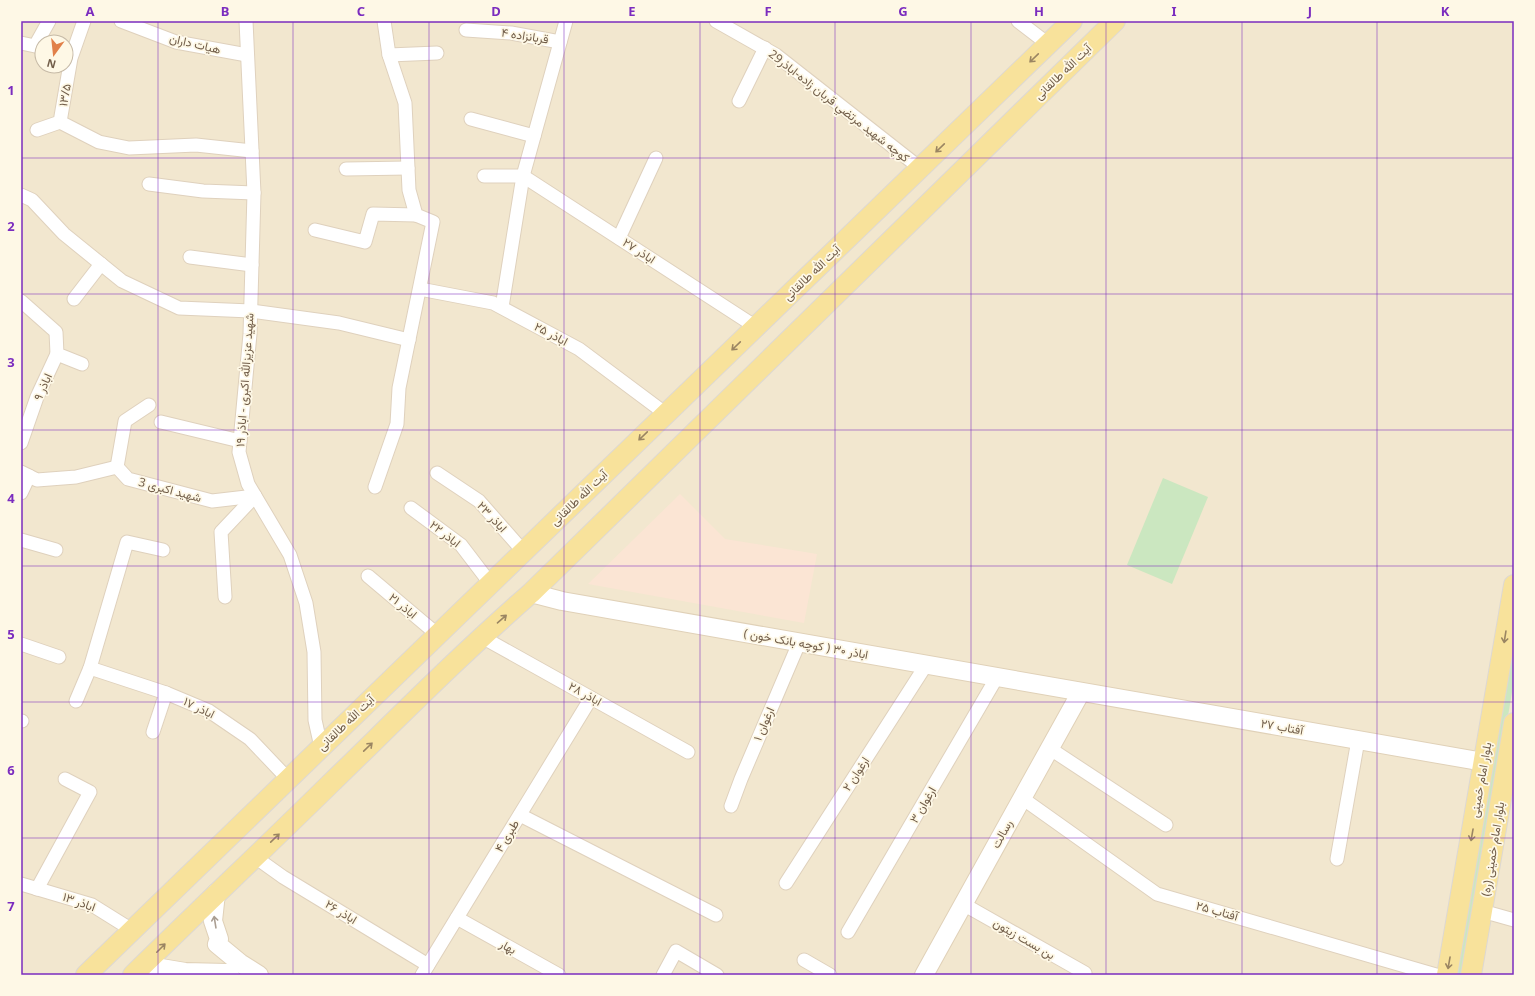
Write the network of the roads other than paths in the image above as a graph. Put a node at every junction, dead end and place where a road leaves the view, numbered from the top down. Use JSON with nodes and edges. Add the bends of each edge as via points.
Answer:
{"nodes":[{"id":1,"x":49,"y":21,"type":"edge"},
{"id":2,"x":84,"y":21,"type":"edge"},
{"id":3,"x":121,"y":21,"type":"edge"},
{"id":4,"x":246,"y":21,"type":"edge"},
{"id":5,"x":384,"y":21,"type":"edge"},
{"id":6,"x":566,"y":21,"type":"edge"},
{"id":7,"x":716,"y":21,"type":"edge"},
{"id":8,"x":1018,"y":21,"type":"edge"},
{"id":9,"x":1072,"y":21,"type":"edge"},
{"id":10,"x":1115,"y":21,"type":"edge"},
{"id":11,"x":466,"y":30,"type":"dead end"},
{"id":12,"x":560,"y":42,"type":"junction"},
{"id":13,"x":21,"y":43,"type":"edge"},
{"id":14,"x":1048,"y":44,"type":"junction"},
{"id":15,"x":765,"y":48,"type":"junction"},
{"id":16,"x":437,"y":53,"type":"dead end"},
{"id":17,"x":247,"y":55,"type":"junction"},
{"id":18,"x":389,"y":55,"type":"junction"},
{"id":19,"x":739,"y":101,"type":"dead end"},
{"id":20,"x":471,"y":119,"type":"dead end"},
{"id":21,"x":60,"y":122,"type":"junction"},
{"id":22,"x":37,"y":130,"type":"dead end"},
{"id":23,"x":534,"y":136,"type":"junction"},
{"id":24,"x":252,"y":150,"type":"junction"},
{"id":25,"x":656,"y":158,"type":"dead end"},
{"id":26,"x":408,"y":168,"type":"junction"},
{"id":27,"x":920,"y":168,"type":"junction"},
{"id":28,"x":346,"y":169,"type":"dead end"},
{"id":29,"x":484,"y":176,"type":"dead end"},
{"id":30,"x":523,"y":176,"type":"junction"},
{"id":31,"x":149,"y":184,"type":"dead end"},
{"id":32,"x":254,"y":193,"type":"junction"},
{"id":33,"x":21,"y":195,"type":"edge"},
{"id":34,"x":416,"y":215,"type":"junction"},
{"id":35,"x":315,"y":230,"type":"dead end"},
{"id":36,"x":620,"y":238,"type":"junction"},
{"id":37,"x":190,"y":258,"type":"dead end"},
{"id":38,"x":101,"y":264,"type":"junction"},
{"id":39,"x":252,"y":265,"type":"junction"},
{"id":40,"x":420,"y":289,"type":"junction"},
{"id":41,"x":74,"y":299,"type":"dead end"},
{"id":42,"x":21,"y":301,"type":"edge"},
{"id":43,"x":502,"y":307,"type":"junction"},
{"id":44,"x":251,"y":311,"type":"junction"},
{"id":45,"x":756,"y":327,"type":"junction"},
{"id":46,"x":409,"y":340,"type":"junction"},
{"id":47,"x":57,"y":354,"type":"junction"},
{"id":48,"x":82,"y":364,"type":"dead end"},
{"id":49,"x":149,"y":405,"type":"dead end"},
{"id":50,"x":666,"y":414,"type":"junction"},
{"id":51,"x":161,"y":422,"type":"dead end"},
{"id":52,"x":240,"y":441,"type":"junction"},
{"id":53,"x":21,"y":443,"type":"edge"},
{"id":54,"x":117,"y":467,"type":"junction"},
{"id":55,"x":437,"y":473,"type":"dead end"},
{"id":56,"x":25,"y":474,"type":"edge"},
{"id":57,"x":375,"y":487,"type":"dead end"},
{"id":58,"x":21,"y":493,"type":"edge"},
{"id":59,"x":255,"y":496,"type":"junction"},
{"id":60,"x":411,"y":508,"type":"dead end"},
{"id":61,"x":21,"y":540,"type":"edge"},
{"id":62,"x":56,"y":550,"type":"dead end"},
{"id":63,"x":163,"y":550,"type":"dead end"},
{"id":64,"x":523,"y":552,"type":"junction"},
{"id":65,"x":368,"y":576,"type":"dead end"},
{"id":66,"x":490,"y":583,"type":"junction"},
{"id":67,"x":1514,"y":585,"type":"edge"},
{"id":68,"x":531,"y":593,"type":"junction"},
{"id":69,"x":225,"y":596,"type":"dead end"},
{"id":70,"x":438,"y":635,"type":"junction"},
{"id":71,"x":482,"y":636,"type":"junction"},
{"id":72,"x":799,"y":643,"type":"junction"},
{"id":73,"x":21,"y":644,"type":"edge"},
{"id":74,"x":59,"y":657,"type":"dead end"},
{"id":75,"x":460,"y":658,"type":"junction"},
{"id":76,"x":926,"y":665,"type":"junction"},
{"id":77,"x":90,"y":668,"type":"junction"},
{"id":78,"x":997,"y":677,"type":"junction"},
{"id":79,"x":384,"y":687,"type":"junction"},
{"id":80,"x":1081,"y":692,"type":"junction"},
{"id":81,"x":166,"y":693,"type":"junction"},
{"id":82,"x":591,"y":698,"type":"junction"},
{"id":83,"x":76,"y":701,"type":"dead end"},
{"id":84,"x":407,"y":710,"type":"junction"},
{"id":85,"x":153,"y":732,"type":"dead end"},
{"id":86,"x":1513,"y":732,"type":"edge"},
{"id":87,"x":1358,"y":740,"type":"junction"},
{"id":88,"x":321,"y":747,"type":"junction"},
{"id":89,"x":1049,"y":748,"type":"junction"},
{"id":90,"x":688,"y":752,"type":"dead end"},
{"id":91,"x":1484,"y":762,"type":"junction"},
{"id":92,"x":1510,"y":768,"type":"edge"},
{"id":93,"x":65,"y":779,"type":"dead end"},
{"id":94,"x":288,"y":779,"type":"junction"},
{"id":95,"x":1022,"y":798,"type":"junction"},
{"id":96,"x":731,"y":806,"type":"dead end"},
{"id":97,"x":520,"y":815,"type":"junction"},
{"id":98,"x":1166,"y":824,"type":"dead end"},
{"id":99,"x":255,"y":857,"type":"junction"},
{"id":100,"x":1337,"y":859,"type":"dead end"},
{"id":101,"x":786,"y":883,"type":"dead end"},
{"id":102,"x":21,"y":884,"type":"edge"},
{"id":103,"x":37,"y":889,"type":"junction"},
{"id":104,"x":216,"y":893,"type":"junction"},
{"id":105,"x":963,"y":904,"type":"junction"},
{"id":106,"x":1482,"y":911,"type":"junction"},
{"id":107,"x":716,"y":915,"type":"dead end"},
{"id":108,"x":457,"y":918,"type":"junction"},
{"id":109,"x":1514,"y":920,"type":"edge"},
{"id":110,"x":132,"y":930,"type":"junction"},
{"id":111,"x":848,"y":932,"type":"dead end"},
{"id":112,"x":804,"y":960,"type":"dead end"},
{"id":113,"x":232,"y":970,"type":"edge"},
{"id":114,"x":425,"y":970,"type":"edge"},
{"id":115,"x":1085,"y":973,"type":"dead end"},
{"id":116,"x":86,"y":975,"type":"edge"},
{"id":117,"x":134,"y":975,"type":"edge"},
{"id":118,"x":259,"y":975,"type":"edge"},
{"id":119,"x":559,"y":975,"type":"edge"},
{"id":120,"x":663,"y":975,"type":"edge"},
{"id":121,"x":717,"y":975,"type":"edge"},
{"id":122,"x":830,"y":975,"type":"edge"},
{"id":123,"x":924,"y":975,"type":"edge"},
{"id":124,"x":1436,"y":975,"type":"edge"},
{"id":125,"x":1447,"y":975,"type":"edge"},
{"id":126,"x":1471,"y":975,"type":"edge"}],
"edges":[{"from":1,"to":13,"type":"street","via":[[35,46]]},
{"from":2,"to":21,"type":"street","name":"۱۳/۵","via":[[71,58]]},
{"from":3,"to":17,"type":"street","name":"هیات داران","via":[[176,42]]},
{"from":4,"to":17,"type":"street","name":"شهید عزیزالله اکبری - اباذر ۱۹"},
{"from":5,"to":18,"type":"street"},
{"from":6,"to":12,"type":"street"},
{"from":7,"to":15,"type":"street","name":"كوچه شهيد مرتضي قربان زاده-اباذر29"},
{"from":8,"to":14,"type":"street"},
{"from":9,"to":14,"type":"main road","name":"آیت الله طالقانی"},
{"from":10,"to":68,"type":"main road","name":"آیت الله طالقانی"},
{"from":11,"to":12,"type":"street","name":"قربانزاده ۴","via":[[511,33]]},
{"from":12,"to":23,"type":"street"},
{"from":14,"to":27,"type":"main road","name":"آیت الله طالقانی","one_way":true},
{"from":15,"to":19,"type":"street"},
{"from":15,"to":27,"type":"street","name":"كوچه شهيد مرتضي قربان زاده-اباذر29"},
{"from":16,"to":18,"type":"street"},
{"from":17,"to":24,"type":"street","name":"شهید عزیزالله اکبری - اباذر ۱۹"},
{"from":18,"to":26,"type":"street","via":[[405,103]]},
{"from":20,"to":23,"type":"street"},
{"from":21,"to":22,"type":"street","name":"۱۳/۵"},
{"from":21,"to":24,"type":"street","via":[[99,142],[130,148],[196,145]]},
{"from":23,"to":30,"type":"street"},
{"from":24,"to":32,"type":"street","name":"شهید عزیزالله اکبری - اباذر ۱۹"},
{"from":25,"to":36,"type":"street"},
{"from":26,"to":28,"type":"street"},
{"from":26,"to":34,"type":"street","via":[[409,190]]},
{"from":27,"to":45,"type":"main road","name":"آیت الله طالقانی"},
{"from":29,"to":30,"type":"street"},
{"from":30,"to":36,"type":"street","name":"اباذر ۲۷"},
{"from":30,"to":43,"type":"street"},
{"from":31,"to":32,"type":"street","via":[[203,191]]},
{"from":32,"to":39,"type":"street","name":"شهید عزیزالله اکبری - اباذر ۱۹"},
{"from":33,"to":38,"type":"street","via":[[32,200],[64,234]]},
{"from":34,"to":35,"type":"street","via":[[373,214],[365,242]]},
{"from":34,"to":40,"type":"street","via":[[433,222]]},
{"from":36,"to":45,"type":"street","name":"اباذر ۲۷"},
{"from":37,"to":39,"type":"street"},
{"from":38,"to":41,"type":"street"},
{"from":38,"to":44,"type":"street","via":[[122,281],[179,308]]},
{"from":39,"to":44,"type":"street","name":"شهید عزیزالله اکبری - اباذر ۱۹"},
{"from":40,"to":43,"type":"street","name":"اباذر ۲۵"},
{"from":40,"to":46,"type":"street"},
{"from":42,"to":47,"type":"street","via":[[56,332]]},
{"from":43,"to":50,"type":"street","name":"اباذر ۲۵","via":[[579,349]]},
{"from":44,"to":46,"type":"street","via":[[339,323]]},
{"from":44,"to":52,"type":"street","name":"شهید عزیزالله اکبری - اباذر ۱۹"},
{"from":45,"to":50,"type":"main road","name":"آیت الله طالقانی","one_way":true},
{"from":46,"to":57,"type":"street","via":[[399,388],[397,424]]},
{"from":47,"to":48,"type":"street"},
{"from":47,"to":53,"type":"street","name":"اباذر ۹","via":[[37,397]]},
{"from":49,"to":54,"type":"street","via":[[125,421]]},
{"from":50,"to":64,"type":"main road","name":"آیت الله طالقانی","one_way":true},
{"from":51,"to":52,"type":"street"},
{"from":52,"to":59,"type":"street","name":"شهید عزیزالله اکبری - اباذر ۱۹","via":[[239,452],[248,484]]},
{"from":54,"to":56,"type":"street","via":[[76,477],[37,480]]},
{"from":54,"to":59,"type":"street","name":"شهید اکبری 3","via":[[128,479],[212,501]]},
{"from":55,"to":64,"type":"street","name":"اباذر ۲۳","via":[[478,501]]},
{"from":56,"to":58,"type":"street"},
{"from":59,"to":69,"type":"street","via":[[221,532]]},
{"from":59,"to":88,"type":"street","name":"شهید عزیزالله اکبری - اباذر ۱۹","via":[[290,555],[306,603],[314,652],[315,720]]},
{"from":60,"to":66,"type":"street","name":"اباذر ۲۲","via":[[460,545]]},
{"from":61,"to":62,"type":"street"},
{"from":63,"to":77,"type":"street","via":[[127,542]]},
{"from":64,"to":66,"type":"main road","name":"آیت الله طالقانی"},
{"from":65,"to":70,"type":"street","name":"اباذر ۲۱"},
{"from":66,"to":70,"type":"main road","name":"آیت الله طالقانی"},
{"from":67,"to":91,"type":"main road","name":"بلوار امام خمینی","one_way":true},
{"from":71,"to":68,"type":"main road","name":"آیت الله طالقانی","one_way":true},
{"from":68,"to":72,"type":"main road","name":"اباذر ۳۰ ( کوچه بانک خون )","via":[[562,601]]},
{"from":70,"to":75,"type":"main road","via":[[438,654],[447,659]]},
{"from":70,"to":79,"type":"main road","name":"آیت الله طالقانی"},
{"from":71,"to":75,"type":"main road","name":"آیت الله طالقانی"},
{"from":71,"to":82,"type":"street","name":"اباذر ۲۸"},
{"from":72,"to":76,"type":"main road","name":"اباذر ۳۰ ( کوچه بانک خون )"},
{"from":72,"to":96,"type":"street","name":"ارغوان ۱"},
{"from":73,"to":74,"type":"street"},
{"from":75,"to":84,"type":"main road","name":"آیت الله طالقانی"},
{"from":76,"to":78,"type":"main road","name":"اباذر ۳۰ ( کوچه بانک خون )"},
{"from":76,"to":101,"type":"street","name":"ارغوان ۲"},
{"from":77,"to":81,"type":"street","name":"اباذر ۱۷"},
{"from":77,"to":83,"type":"street"},
{"from":78,"to":80,"type":"main road","name":"اباذر ۳۰ ( کوچه بانک خون )"},
{"from":78,"to":111,"type":"street","name":"ارغوان ۳"},
{"from":79,"to":84,"type":"main road","via":[[404,688],[408,697]]},
{"from":79,"to":88,"type":"main road","name":"آیت الله طالقانی"},
{"from":80,"to":87,"type":"main road","name":"آفتاب ۲۷"},
{"from":80,"to":89,"type":"main road","name":"رسالت"},
{"from":81,"to":85,"type":"street"},
{"from":81,"to":94,"type":"street","name":"اباذر ۱۷","via":[[209,711],[250,739]]},
{"from":82,"to":90,"type":"street","name":"اباذر ۲۸"},
{"from":82,"to":97,"type":"street","name":"طبری ۴"},
{"from":99,"to":84,"type":"main road","name":"آیت الله طالقانی","one_way":true},
{"from":86,"to":92,"type":"main road","name":"بلوار امام خمینی (ره)"},
{"from":87,"to":91,"type":"main road","name":"آفتاب ۲۷"},
{"from":87,"to":100,"type":"street"},
{"from":88,"to":94,"type":"main road","name":"آیت الله طالقانی"},
{"from":89,"to":95,"type":"main road","name":"رسالت"},
{"from":89,"to":98,"type":"street"},
{"from":91,"to":125,"type":"main road","name":"بلوار امام خمینی","one_way":true},
{"from":92,"to":106,"type":"main road","name":"بلوار امام خمینی (ره)"},
{"from":93,"to":103,"type":"street","via":[[90,792]]},
{"from":94,"to":110,"type":"main road","name":"آیت الله طالقانی"},
{"from":95,"to":105,"type":"main road","name":"رسالت"},
{"from":95,"to":124,"type":"street","name":"آفتاب ۲۵","via":[[1157,894]]},
{"from":97,"to":107,"type":"street"},
{"from":97,"to":108,"type":"street","name":"طبری ۴"},
{"from":99,"to":104,"type":"main road","name":"آیت الله طالقانی"},
{"from":99,"to":114,"type":"street","name":"اباذر ۲۶"},
{"from":102,"to":103,"type":"street","name":"اباذر ۱۳"},
{"from":103,"to":110,"type":"street","name":"اباذر ۱۳","via":[[92,905]]},
{"from":113,"to":104,"type":"main road","one_way":true,"via":[[217,944],[219,939],[213,921]]},
{"from":117,"to":104,"type":"main road","name":"آیت الله طالقانی","one_way":true},
{"from":105,"to":115,"type":"street","name":"بن بست زیتون"},
{"from":105,"to":123,"type":"main road","name":"رسالت"},
{"from":106,"to":109,"type":"street"},
{"from":106,"to":126,"type":"main road","name":"بلوار امام خمینی (ره)"},
{"from":108,"to":114,"type":"street","name":"طبری ۴"},
{"from":108,"to":119,"type":"street","name":"بهار"},
{"from":110,"to":116,"type":"main road","name":"آیت الله طالقانی"},
{"from":112,"to":122,"type":"street"},
{"from":113,"to":117,"type":"main road","via":[[185,972],[155,967]]},
{"from":113,"to":118,"type":"main road"},
{"from":120,"to":121,"type":"street","via":[[676,951]]}]}
